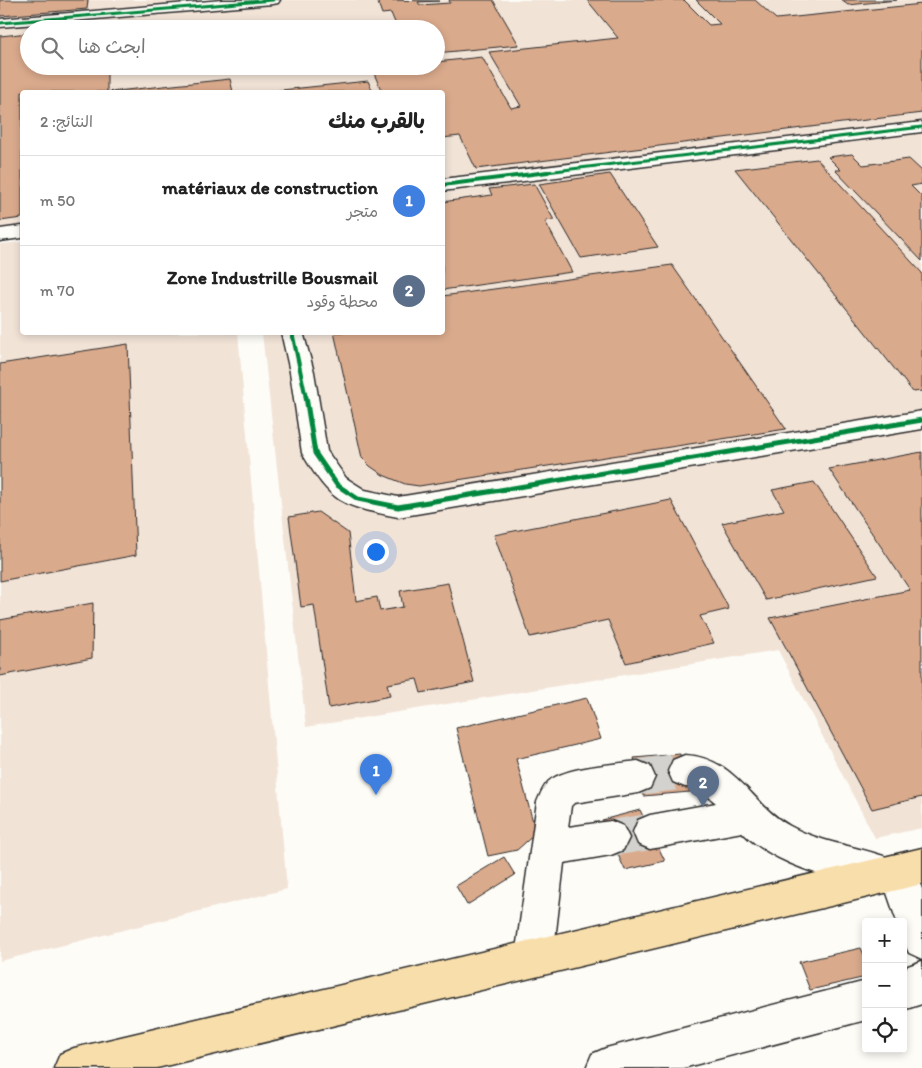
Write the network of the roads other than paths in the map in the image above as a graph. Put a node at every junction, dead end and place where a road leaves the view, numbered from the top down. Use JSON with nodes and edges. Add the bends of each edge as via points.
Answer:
{"nodes":[{"id":1,"x":273,"y":0,"type":"edge"},
{"id":2,"x":36,"y":20,"type":"edge"},
{"id":3,"x":20,"y":21,"type":"edge"},
{"id":4,"x":0,"y":23,"type":"edge"},
{"id":5,"x":922,"y":127,"type":"edge"},
{"id":6,"x":445,"y":184,"type":"edge"},
{"id":7,"x":20,"y":232,"type":"edge"},
{"id":8,"x":0,"y":235,"type":"edge"},
{"id":9,"x":293,"y":335,"type":"edge"},
{"id":10,"x":922,"y":420,"type":"edge"},
{"id":11,"x":685,"y":771,"type":"tunnel mouth"},
{"id":12,"x":638,"y":777,"type":"tunnel mouth"},
{"id":13,"x":749,"y":814,"type":"junction"},
{"id":14,"x":650,"y":832,"type":"tunnel mouth"},
{"id":15,"x":610,"y":838,"type":"tunnel mouth"},
{"id":16,"x":548,"y":848,"type":"junction"},
{"id":17,"x":902,"y":871,"type":"edge"},
{"id":18,"x":922,"y":940,"type":"edge"},
{"id":19,"x":534,"y":957,"type":"junction"},
{"id":20,"x":922,"y":980,"type":"edge"},
{"id":21,"x":907,"y":990,"type":"edge"},
{"id":22,"x":862,"y":1001,"type":"edge"},
{"id":23,"x":74,"y":1068,"type":"edge"},
{"id":24,"x":606,"y":1068,"type":"edge"}],
"edges":[{"from":1,"to":2,"type":"street"},
{"from":3,"to":4,"type":"street"},
{"from":5,"to":6,"type":"street"},
{"from":7,"to":8,"type":"street"},
{"from":9,"to":10,"type":"street","via":[[315,453],[337,485],[358,499],[398,507]]},
{"from":11,"to":13,"type":"street","via":[[694,770],[711,776]]},
{"from":12,"to":16,"type":"street","via":[[568,788],[559,794],[554,802]]},
{"from":13,"to":14,"type":"street"},
{"from":13,"to":17,"type":"street","via":[[783,841]]},
{"from":15,"to":16,"type":"street"},
{"from":16,"to":19,"type":"street"},
{"from":17,"to":18,"type":"street"},
{"from":17,"to":19,"type":"main road"},
{"from":19,"to":23,"type":"main road"},
{"from":20,"to":21,"type":"street","via":[[916,987]]},
{"from":22,"to":24,"type":"street"}]}
